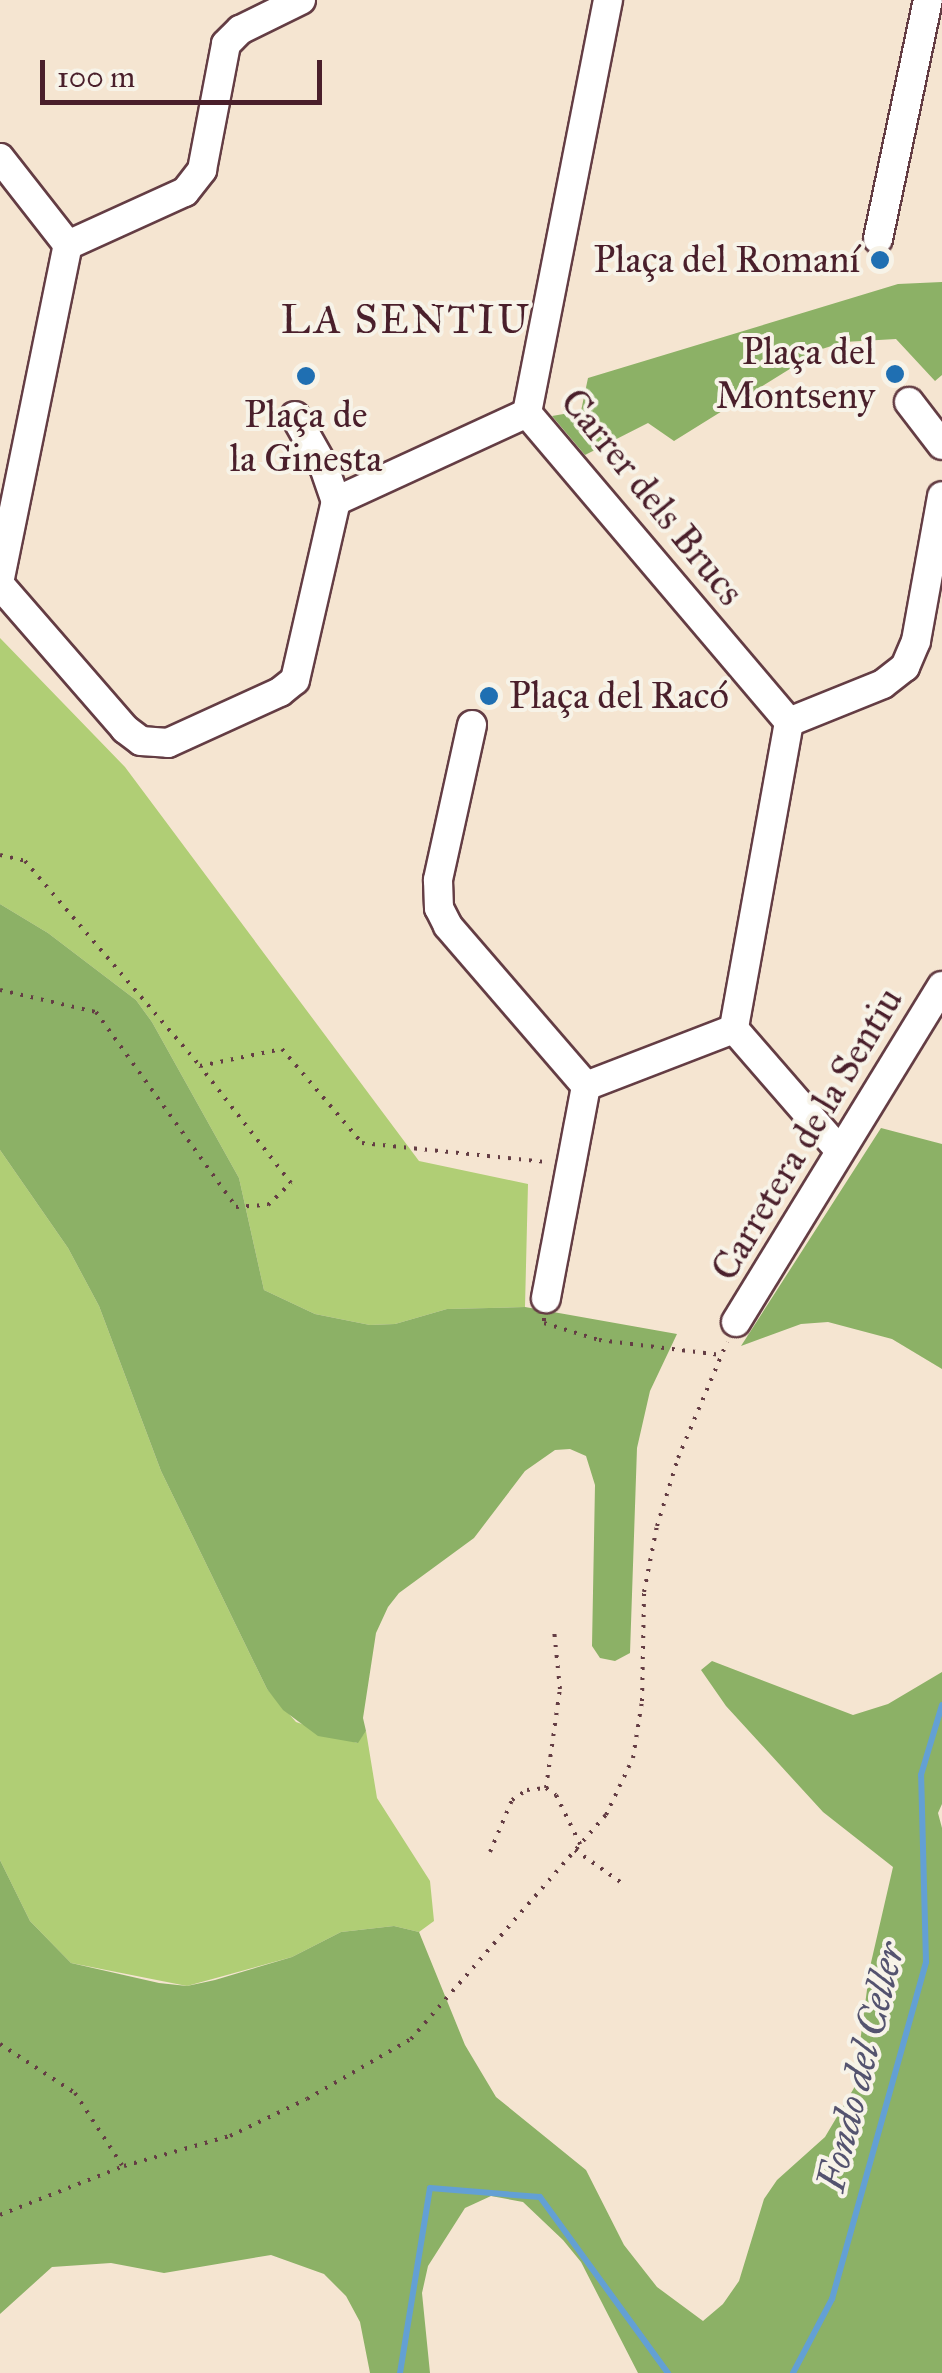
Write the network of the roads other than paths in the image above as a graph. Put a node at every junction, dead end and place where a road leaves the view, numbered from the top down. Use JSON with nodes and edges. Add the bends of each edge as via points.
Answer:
{"nodes":[{"id":1,"x":300,"y":0,"type":"edge"},
{"id":2,"x":608,"y":0,"type":"edge"},
{"id":3,"x":928,"y":0,"type":"edge"},
{"id":4,"x":0,"y":158,"type":"edge"},
{"id":5,"x":878,"y":239,"type":"dead end"},
{"id":6,"x":68,"y":245,"type":"junction"},
{"id":7,"x":908,"y":402,"type":"dead end"},
{"id":8,"x":528,"y":414,"type":"junction"},
{"id":9,"x":294,"y":416,"type":"dead end"},
{"id":10,"x":942,"y":445,"type":"edge"},
{"id":11,"x":942,"y":496,"type":"edge"},
{"id":12,"x":336,"y":501,"type":"junction"},
{"id":13,"x":0,"y":581,"type":"edge"},
{"id":14,"x":789,"y":722,"type":"junction"},
{"id":15,"x":472,"y":724,"type":"dead end"},
{"id":16,"x":942,"y":986,"type":"edge"},
{"id":17,"x":734,"y":1029,"type":"junction"},
{"id":18,"x":586,"y":1086,"type":"junction"},
{"id":19,"x":839,"y":1150,"type":"junction"},
{"id":20,"x":546,"y":1298,"type":"road end"},
{"id":21,"x":736,"y":1322,"type":"road end"}],
"edges":[{"from":1,"to":6,"type":"street","via":[[226,44],[202,170],[186,192]]},
{"from":2,"to":8,"type":"street","name":"Carrer dels Brucs"},
{"from":3,"to":5,"type":"street"},
{"from":4,"to":6,"type":"street"},
{"from":6,"to":13,"type":"street"},
{"from":7,"to":10,"type":"street"},
{"from":8,"to":12,"type":"street"},
{"from":8,"to":14,"type":"street","name":"Carrer dels Brucs"},
{"from":9,"to":12,"type":"street"},
{"from":11,"to":14,"type":"street","via":[[916,642],[904,666],[882,684]]},
{"from":12,"to":13,"type":"street","via":[[295,680],[168,744],[142,741],[125,728]]},
{"from":14,"to":17,"type":"street"},
{"from":15,"to":18,"type":"street","via":[[438,880],[439,908]]},
{"from":16,"to":19,"type":"street","name":"Carretera de la Sentiu"},
{"from":17,"to":18,"type":"street"},
{"from":17,"to":19,"type":"street"},
{"from":18,"to":20,"type":"street"},
{"from":19,"to":21,"type":"street","name":"Carretera de la Sentiu"}]}
